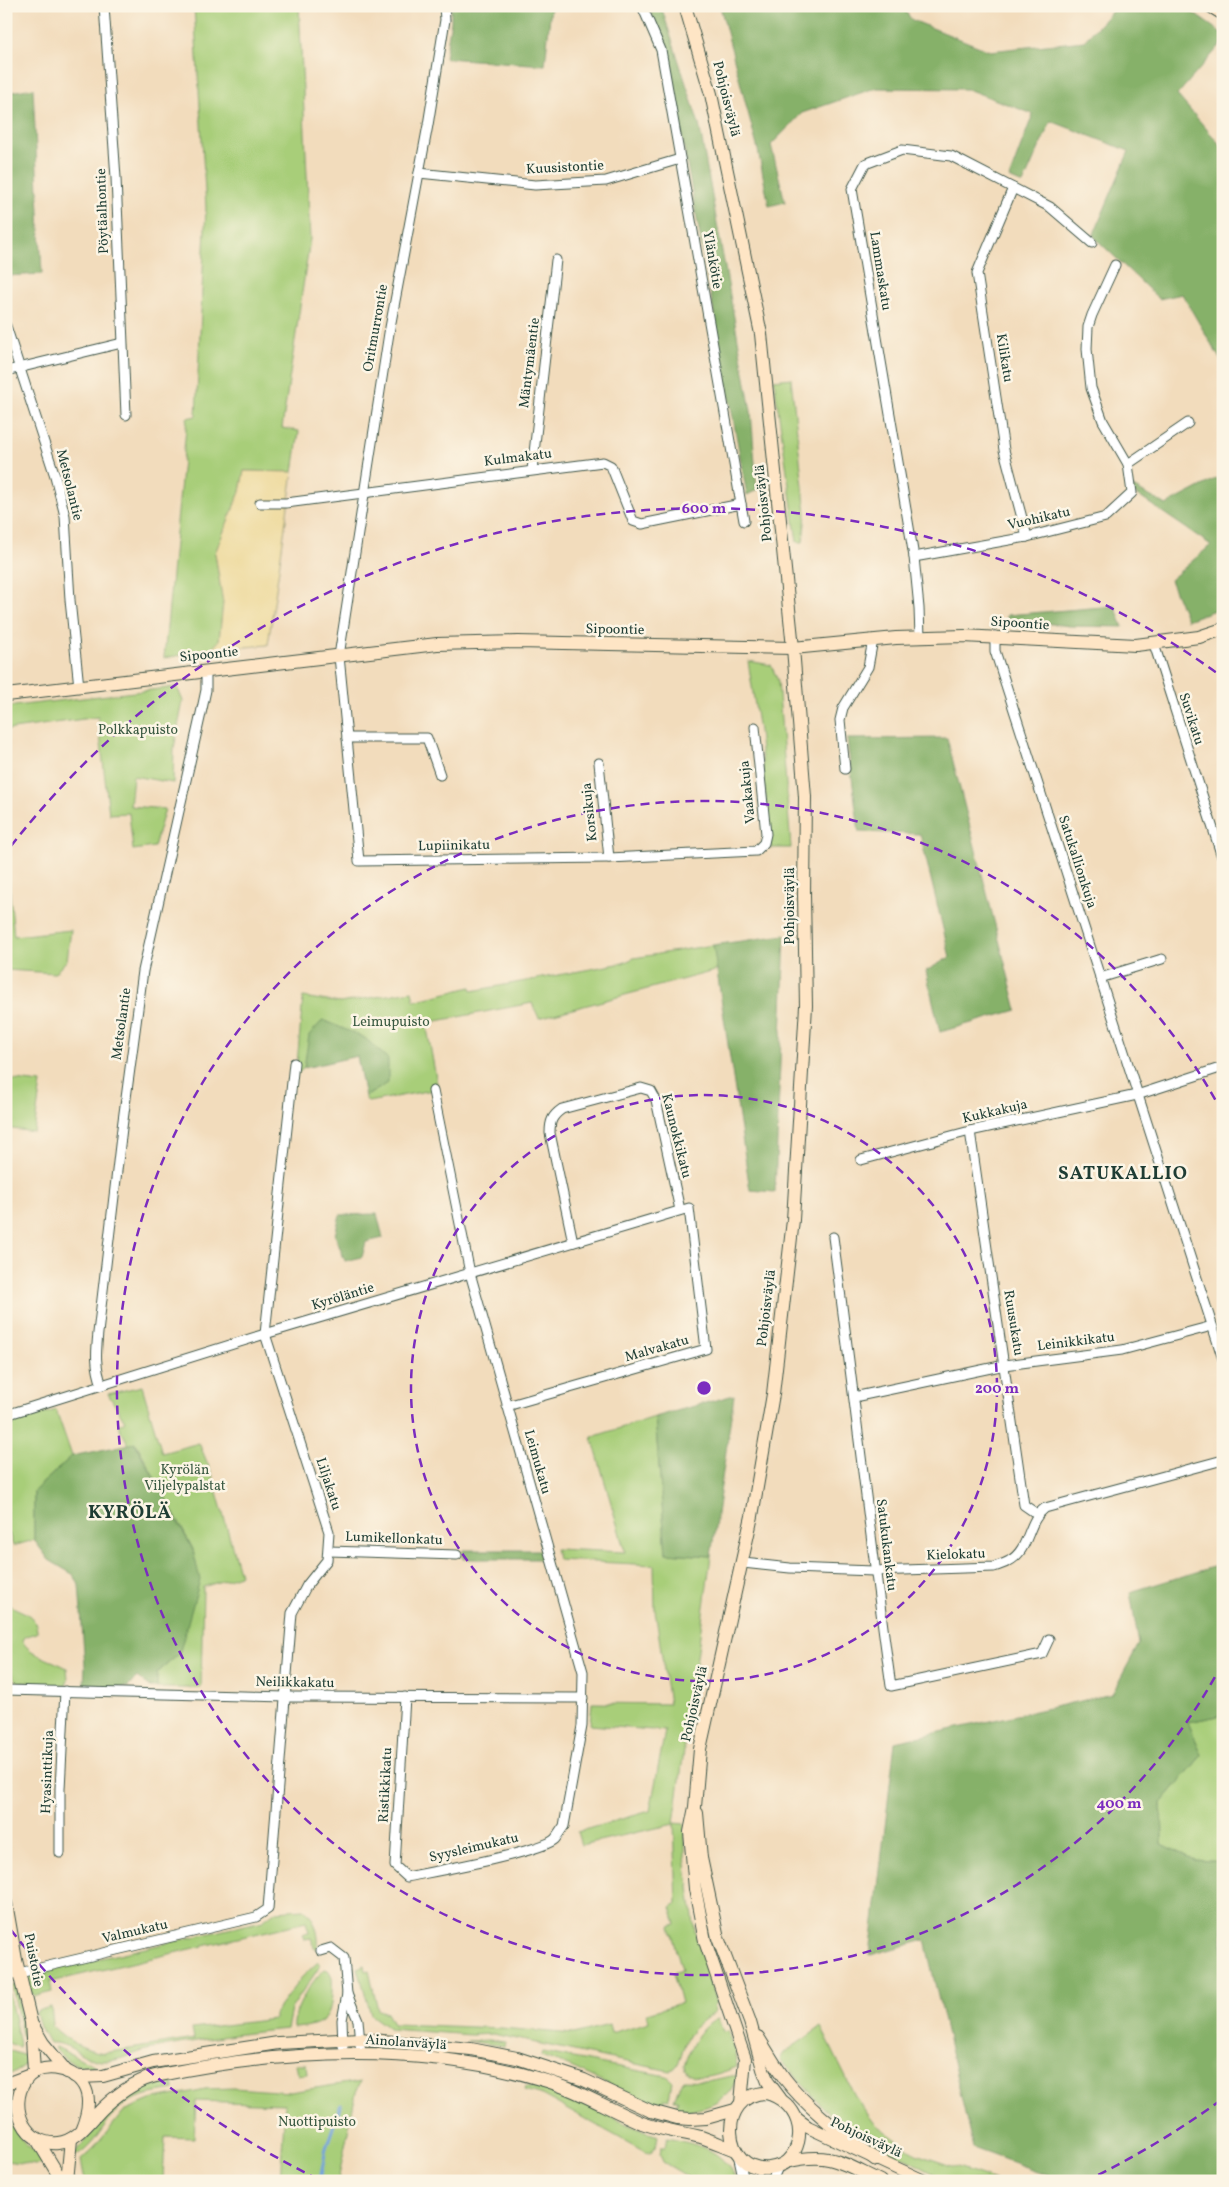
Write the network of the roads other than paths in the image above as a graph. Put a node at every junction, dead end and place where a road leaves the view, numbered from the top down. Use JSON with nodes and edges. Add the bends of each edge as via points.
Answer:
{"nodes":[{"id":1,"x":104,"y":6,"type":"edge"},
{"id":2,"x":444,"y":6,"type":"edge"},
{"id":3,"x":642,"y":6,"type":"edge"},
{"id":4,"x":685,"y":6,"type":"edge"},
{"id":5,"x":1210,"y":6,"type":"edge"},
{"id":6,"x":1223,"y":14,"type":"edge"},
{"id":7,"x":680,"y":159,"type":"junction"},
{"id":8,"x":419,"y":173,"type":"junction"},
{"id":9,"x":1013,"y":188,"type":"junction"},
{"id":10,"x":1092,"y":243,"type":"dead end"},
{"id":11,"x":556,"y":260,"type":"dead end"},
{"id":12,"x":1115,"y":265,"type":"dead end"},
{"id":13,"x":6,"y":326,"type":"edge"},
{"id":14,"x":122,"y":343,"type":"junction"},
{"id":15,"x":19,"y":368,"type":"junction"},
{"id":16,"x":6,"y":370,"type":"edge"},
{"id":17,"x":126,"y":416,"type":"dead end"},
{"id":18,"x":1188,"y":423,"type":"dead end"},
{"id":19,"x":1128,"y":464,"type":"junction"},
{"id":20,"x":532,"y":470,"type":"junction"},
{"id":21,"x":364,"y":493,"type":"junction"},
{"id":22,"x":260,"y":503,"type":"dead end"},
{"id":23,"x":741,"y":504,"type":"junction"},
{"id":24,"x":744,"y":521,"type":"dead end"},
{"id":25,"x":1027,"y":537,"type":"junction"},
{"id":26,"x":914,"y":557,"type":"junction"},
{"id":27,"x":1223,"y":628,"type":"edge"},
{"id":28,"x":995,"y":636,"type":"junction"},
{"id":29,"x":920,"y":637,"type":"junction"},
{"id":30,"x":873,"y":640,"type":"junction"},
{"id":31,"x":1154,"y":644,"type":"junction"},
{"id":32,"x":793,"y":648,"type":"junction"},
{"id":33,"x":339,"y":656,"type":"junction"},
{"id":34,"x":206,"y":671,"type":"junction"},
{"id":35,"x":79,"y":686,"type":"junction"},
{"id":36,"x":6,"y":695,"type":"edge"},
{"id":37,"x":755,"y":727,"type":"dead end"},
{"id":38,"x":347,"y":738,"type":"junction"},
{"id":39,"x":599,"y":763,"type":"dead end"},
{"id":40,"x":845,"y":769,"type":"dead end"},
{"id":41,"x":440,"y":775,"type":"dead end"},
{"id":42,"x":1220,"y":846,"type":"edge"},
{"id":43,"x":756,"y":851,"type":"joint"},
{"id":44,"x":609,"y":858,"type":"junction"},
{"id":45,"x":1223,"y":860,"type":"edge"},
{"id":46,"x":1162,"y":959,"type":"dead end"},
{"id":47,"x":1100,"y":978,"type":"junction"},
{"id":48,"x":294,"y":1063,"type":"dead end"},
{"id":49,"x":1223,"y":1067,"type":"edge"},
{"id":50,"x":433,"y":1091,"type":"dead end"},
{"id":51,"x":1137,"y":1095,"type":"junction"},
{"id":52,"x":970,"y":1131,"type":"junction"},
{"id":53,"x":861,"y":1160,"type":"dead end"},
{"id":54,"x":684,"y":1209,"type":"junction"},
{"id":55,"x":833,"y":1237,"type":"dead end"},
{"id":56,"x":573,"y":1242,"type":"junction"},
{"id":57,"x":470,"y":1273,"type":"junction"},
{"id":58,"x":1212,"y":1326,"type":"junction"},
{"id":59,"x":265,"y":1334,"type":"junction"},
{"id":60,"x":1223,"y":1358,"type":"edge"},
{"id":61,"x":1005,"y":1365,"type":"junction"},
{"id":62,"x":102,"y":1385,"type":"junction"},
{"id":63,"x":854,"y":1398,"type":"junction"},
{"id":64,"x":507,"y":1406,"type":"junction"},
{"id":65,"x":6,"y":1415,"type":"edge"},
{"id":66,"x":1223,"y":1460,"type":"edge"},
{"id":67,"x":1037,"y":1514,"type":"junction"},
{"id":68,"x":329,"y":1551,"type":"junction"},
{"id":69,"x":458,"y":1555,"type":"dead end"},
{"id":70,"x":743,"y":1563,"type":"junction"},
{"id":71,"x":874,"y":1571,"type":"junction"},
{"id":72,"x":1049,"y":1640,"type":"dead end"},
{"id":73,"x":6,"y":1690,"type":"edge"},
{"id":74,"x":65,"y":1691,"type":"junction"},
{"id":75,"x":287,"y":1697,"type":"junction"},
{"id":76,"x":405,"y":1697,"type":"junction"},
{"id":77,"x":583,"y":1698,"type":"junction"},
{"id":78,"x":695,"y":1807,"type":"junction"},
{"id":79,"x":554,"y":1840,"type":"joint"},
{"id":80,"x":60,"y":1854,"type":"dead end"},
{"id":81,"x":400,"y":1872,"type":"joint"},
{"id":82,"x":6,"y":1903,"type":"edge"},
{"id":83,"x":321,"y":1951,"type":"dead end"},
{"id":84,"x":20,"y":1973,"type":"junction"},
{"id":85,"x":6,"y":1974,"type":"edge"},
{"id":86,"x":347,"y":1994,"type":"junction"},
{"id":87,"x":31,"y":2022,"type":"junction"},
{"id":88,"x":750,"y":2022,"type":"junction"},
{"id":89,"x":343,"y":2039,"type":"junction"},
{"id":90,"x":360,"y":2039,"type":"junction"},
{"id":91,"x":344,"y":2054,"type":"junction"},
{"id":92,"x":361,"y":2055,"type":"junction"},
{"id":93,"x":32,"y":2074,"type":"junction"},
{"id":94,"x":71,"y":2074,"type":"junction"},
{"id":95,"x":6,"y":2084,"type":"edge"},
{"id":96,"x":780,"y":2098,"type":"junction"},
{"id":97,"x":738,"y":2107,"type":"junction"},
{"id":98,"x":6,"y":2110,"type":"edge"},
{"id":99,"x":797,"y":2118,"type":"junction"},
{"id":100,"x":20,"y":2119,"type":"junction"},
{"id":101,"x":81,"y":2131,"type":"junction"},
{"id":102,"x":36,"y":2138,"type":"junction"},
{"id":103,"x":71,"y":2139,"type":"junction"},
{"id":104,"x":737,"y":2152,"type":"junction"},
{"id":105,"x":876,"y":2160,"type":"junction"},
{"id":106,"x":782,"y":2164,"type":"junction"},
{"id":107,"x":62,"y":2181,"type":"edge"},
{"id":108,"x":67,"y":2181,"type":"edge"},
{"id":109,"x":744,"y":2181,"type":"edge"},
{"id":110,"x":772,"y":2181,"type":"edge"},
{"id":111,"x":880,"y":2181,"type":"edge"},
{"id":112,"x":924,"y":2181,"type":"edge"}],
"edges":[{"from":1,"to":14,"type":"street","name":"Pöytäalhontie","via":[[116,178]]},
{"from":2,"to":8,"type":"street","name":"Oritmurrontie","via":[[445,20]]},
{"from":3,"to":7,"type":"street","name":"Ylänkötie","via":[[661,50]]},
{"from":4,"to":32,"type":"main road","name":"Pohjoisväylä","via":[[711,94],[761,334]]},
{"from":5,"to":6,"type":"main road"},
{"from":7,"to":8,"type":"street","name":"Kuusistontie","via":[[606,182],[535,185]]},
{"from":7,"to":23,"type":"street","name":"Ylänkötie"},
{"from":8,"to":21,"type":"street","name":"Oritmurrontie"},
{"from":9,"to":10,"type":"street","name":"Lammaskatu","via":[[1050,207]]},
{"from":9,"to":25,"type":"street","name":"Kilikatu","via":[[976,273],[1004,450]]},
{"from":9,"to":26,"type":"street","name":"Lammaskatu","via":[[951,156],[902,150],[865,164],[852,189]]},
{"from":11,"to":20,"type":"street","name":"Mäntymäentie"},
{"from":12,"to":19,"type":"street","name":"Vuohikatu","via":[[1088,327],[1087,349],[1091,388],[1103,421]]},
{"from":13,"to":15,"type":"street","name":"Metsolantie"},
{"from":14,"to":15,"type":"street"},
{"from":14,"to":17,"type":"street","name":"Pöytäalhontie"},
{"from":15,"to":16,"type":"street"},
{"from":15,"to":35,"type":"street","name":"Metsolantie","via":[[55,476],[64,516]]},
{"from":18,"to":19,"type":"street"},
{"from":19,"to":25,"type":"street","name":"Vuohikatu","via":[[1132,493],[1106,517]]},
{"from":20,"to":21,"type":"street","name":"Kulmakatu"},
{"from":20,"to":23,"type":"street","name":"Kulmakatu","via":[[603,462],[611,466],[633,521],[642,524]]},
{"from":21,"to":22,"type":"street","name":"Kulmakatu"},
{"from":21,"to":33,"type":"street","name":"Oritmurrontie"},
{"from":23,"to":24,"type":"street","name":"Ylänkötie"},
{"from":25,"to":26,"type":"street","name":"Vuohikatu"},
{"from":26,"to":29,"type":"street","name":"Lammaskatu"},
{"from":27,"to":31,"type":"main road","name":"Sipoontie","via":[[1199,637]]},
{"from":28,"to":29,"type":"main road","name":"Sipoontie"},
{"from":28,"to":31,"type":"main road","name":"Sipoontie","via":[[1071,643]]},
{"from":28,"to":47,"type":"street","name":"Satukallionkuja","via":[[996,655]]},
{"from":29,"to":30,"type":"main road","name":"Sipoontie"},
{"from":30,"to":32,"type":"main road","name":"Sipoontie"},
{"from":30,"to":40,"type":"street","via":[[868,667],[843,708],[840,720]]},
{"from":31,"to":42,"type":"street","name":"Suvikatu"},
{"from":32,"to":33,"type":"main road","name":"Sipoontie","via":[[518,642],[437,644]]},
{"from":32,"to":70,"type":"main road","name":"Pohjoisväylä","via":[[806,797],[806,1006],[793,1220],[773,1394]]},
{"from":33,"to":34,"type":"main road","name":"Sipoontie"},
{"from":33,"to":38,"type":"street","name":"Lupiinikatu"},
{"from":34,"to":35,"type":"main road","name":"Sipoontie"},
{"from":34,"to":62,"type":"street","name":"Metsolantie","via":[[206,690],[142,980],[96,1358]]},
{"from":35,"to":36,"type":"main road","name":"Sipoontie"},
{"from":37,"to":43,"type":"street","name":"Vaakakuja","via":[[766,834],[764,843]]},
{"from":38,"to":41,"type":"street","via":[[427,738]]},
{"from":38,"to":44,"type":"street","name":"Lupiinikatu","via":[[359,861]]},
{"from":39,"to":44,"type":"street","name":"Korsikuja"},
{"from":42,"to":45,"type":"street","name":"Suvikatu"},
{"from":43,"to":44,"type":"street","name":"Lupiinikatu"},
{"from":46,"to":47,"type":"street"},
{"from":47,"to":51,"type":"street","name":"Satukallionkuja"},
{"from":48,"to":59,"type":"street","name":"Liljakatu"},
{"from":49,"to":51,"type":"street","name":"Kukkakuja"},
{"from":50,"to":57,"type":"street","name":"Leimukatu"},
{"from":51,"to":52,"type":"street","name":"Kukkakuja"},
{"from":51,"to":58,"type":"street","name":"Satukallionkuja"},
{"from":52,"to":53,"type":"street","name":"Kukkakuja"},
{"from":52,"to":61,"type":"street","name":"Ruusukatu"},
{"from":54,"to":56,"type":"street","name":"Kyröläntie"},
{"from":54,"to":56,"type":"street","name":"Kaunokkikatu","via":[[651,1091],[641,1088],[562,1109],[550,1123],[550,1133]]},
{"from":54,"to":64,"type":"street","name":"Malvakatu","via":[[706,1349]]},
{"from":55,"to":63,"type":"street","name":"Satukukankatu"},
{"from":56,"to":57,"type":"street","name":"Kyröläntie"},
{"from":57,"to":59,"type":"street","name":"Kyröläntie"},
{"from":57,"to":64,"type":"street","name":"Leimukatu"},
{"from":58,"to":60,"type":"street","name":"Satukallionkuja"},
{"from":58,"to":61,"type":"street","name":"Leinikkikatu","via":[[1122,1350]]},
{"from":59,"to":62,"type":"street","name":"Kyröläntie"},
{"from":59,"to":68,"type":"street","name":"Liljakatu","via":[[329,1532]]},
{"from":61,"to":63,"type":"street","name":"Leinikkikatu"},
{"from":61,"to":67,"type":"street","name":"Ruusukatu","via":[[1024,1504]]},
{"from":62,"to":65,"type":"street","name":"Kyröläntie"},
{"from":63,"to":71,"type":"street","name":"Satukukankatu"},
{"from":64,"to":77,"type":"street","name":"Leimukatu","via":[[583,1672]]},
{"from":66,"to":67,"type":"street","via":[[1045,1508]]},
{"from":67,"to":71,"type":"street","name":"Kielokatu","via":[[1023,1548],[1011,1560],[994,1567]]},
{"from":68,"to":69,"type":"street","name":"Lumikellonkatu"},
{"from":68,"to":75,"type":"street","via":[[327,1560],[307,1585],[292,1614]]},
{"from":70,"to":71,"type":"street","name":"Kielokatu"},
{"from":70,"to":78,"type":"main road","name":"Pohjoisväylä","via":[[700,1749]]},
{"from":71,"to":72,"type":"street","name":"Satukukankatu","via":[[891,1686],[1042,1654]]},
{"from":73,"to":74,"type":"street","name":"Neilikkakatu"},
{"from":74,"to":75,"type":"street","name":"Neilikkakatu"},
{"from":74,"to":80,"type":"street","name":"Hyasinttikuja"},
{"from":75,"to":76,"type":"street","name":"Neilikkakatu"},
{"from":75,"to":84,"type":"street","name":"Valmukatu","via":[[268,1909],[256,1917]]},
{"from":76,"to":77,"type":"street","name":"Neilikkakatu"},
{"from":76,"to":81,"type":"street","name":"Ristikkikatu","via":[[395,1866]]},
{"from":77,"to":79,"type":"street","name":"Leimukatu","via":[[582,1726],[564,1826]]},
{"from":78,"to":88,"type":"main road","name":"Pohjoisväylä","via":[[699,1819],[701,1858],[718,1938]]},
{"from":78,"to":97,"type":"main road","name":"Pohjoisväylä","via":[[690,1832],[695,1889],[705,1941],[744,2054],[745,2078]]},
{"from":79,"to":81,"type":"street","name":"Syysleimukatu","via":[[536,1848],[463,1865],[407,1876]]},
{"from":82,"to":84,"type":"main road","name":"Puistotie"},
{"from":83,"to":86,"type":"street","via":[[331,1948],[344,1958]]},
{"from":84,"to":85,"type":"street","name":"Valmukatu"},
{"from":84,"to":87,"type":"main road","name":"Puistotie"},
{"from":86,"to":89,"type":"street","via":[[342,2020]]},
{"from":86,"to":90,"type":"street","via":[[358,2020]]},
{"from":87,"to":93,"type":"main road","name":"Puistotie"},
{"from":87,"to":94,"type":"main road","name":"Puistotie","via":[[43,2043]]},
{"from":88,"to":96,"type":"main road","name":"Pohjoisväylä","via":[[768,2082]]},
{"from":88,"to":105,"type":"main road","via":[[775,2066],[798,2094]]},
{"from":89,"to":90,"type":"main road","name":"Ainolanväylä"},
{"from":89,"to":91,"type":"street"},
{"from":89,"to":94,"type":"main road","name":"Ainolanväylä","via":[[230,2049],[153,2062],[103,2076]]},
{"from":90,"to":92,"type":"street"},
{"from":90,"to":97,"type":"main road","name":"Ainolanväylä","via":[[470,2049],[517,2058],[584,2080],[651,2111],[677,2118],[699,2119]]},
{"from":91,"to":92,"type":"main road","name":"Ainolanväylä"},
{"from":91,"to":101,"type":"main road","name":"Ainolanväylä","via":[[243,2061],[156,2076],[118,2095]]},
{"from":92,"to":104,"type":"main road","name":"Ainolanväylä","via":[[481,2065],[520,2073],[568,2088],[644,2123],[699,2137]]},
{"from":93,"to":94,"type":"main road","via":[[44,2068]]},
{"from":93,"to":95,"type":"main road"},
{"from":93,"to":100,"type":"main road","via":[[20,2092],[17,2104]]},
{"from":94,"to":101,"type":"main road","via":[[85,2088],[88,2097]]},
{"from":96,"to":97,"type":"main road","via":[[760,2093],[752,2095]]},
{"from":96,"to":99,"type":"main road"},
{"from":97,"to":104,"type":"main road","via":[[731,2128],[732,2143]]},
{"from":98,"to":100,"type":"main road"},
{"from":99,"to":105,"type":"main road","name":"Pohjoisväylä","via":[[808,2127]]},
{"from":99,"to":106,"type":"main road","via":[[800,2134],[796,2148]]},
{"from":100,"to":102,"type":"main road"},
{"from":101,"to":103,"type":"main road"},
{"from":102,"to":103,"type":"main road","via":[[47,2143]]},
{"from":102,"to":107,"type":"main road"},
{"from":103,"to":108,"type":"main road"},
{"from":104,"to":106,"type":"main road","via":[[748,2164],[756,2167]]},
{"from":104,"to":109,"type":"street"},
{"from":105,"to":112,"type":"main road","name":"Pohjoisväylä"},
{"from":106,"to":110,"type":"street"},
{"from":106,"to":111,"type":"main road","via":[[802,2158],[826,2158]]}]}
